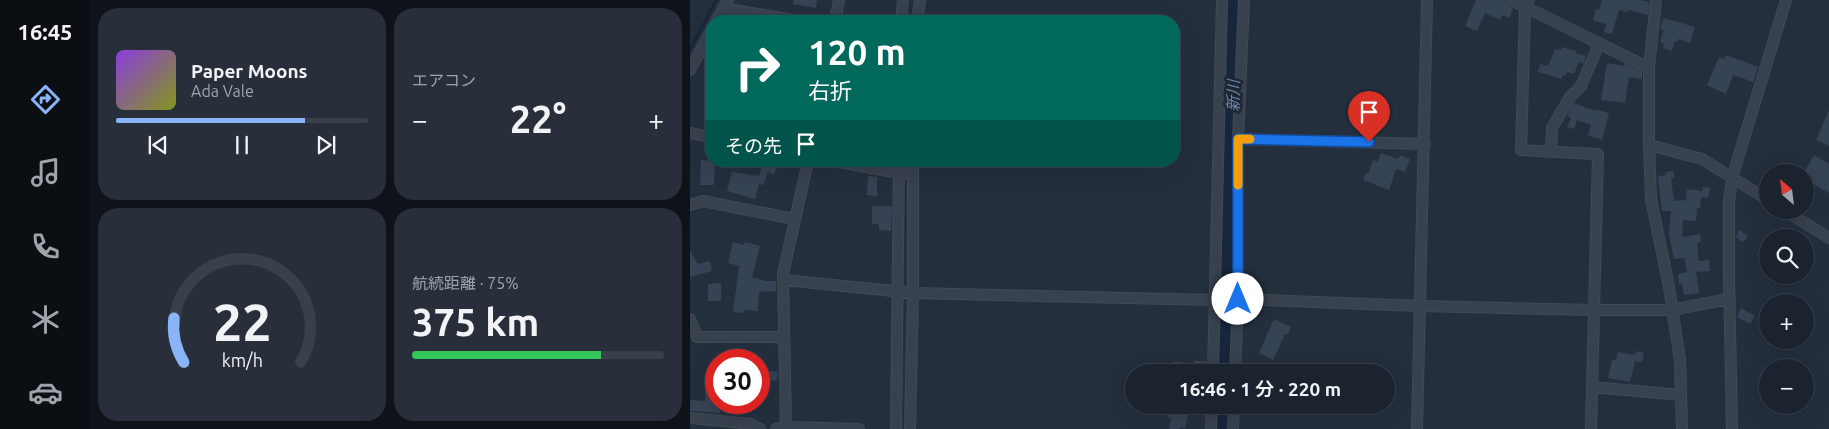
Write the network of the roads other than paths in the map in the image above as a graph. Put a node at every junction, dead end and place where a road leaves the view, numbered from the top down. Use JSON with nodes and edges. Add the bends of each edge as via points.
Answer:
{"nodes":[{"id":1,"x":839,"y":0,"type":"edge"},
{"id":2,"x":903,"y":0,"type":"edge"},
{"id":3,"x":920,"y":0,"type":"edge"},
{"id":4,"x":1222,"y":0,"type":"edge"},
{"id":5,"x":1244,"y":0,"type":"edge"},
{"id":6,"x":1427,"y":0,"type":"edge"},
{"id":7,"x":1511,"y":0,"type":"edge"},
{"id":8,"x":1656,"y":0,"type":"edge"},
{"id":9,"x":1786,"y":0,"type":"edge"},
{"id":10,"x":726,"y":4,"type":"edge"},
{"id":11,"x":1527,"y":4,"type":"edge"},
{"id":12,"x":720,"y":15,"type":"edge"},
{"id":13,"x":773,"y":15,"type":"edge"},
{"id":14,"x":836,"y":15,"type":"edge"},
{"id":15,"x":902,"y":15,"type":"edge"},
{"id":16,"x":919,"y":15,"type":"edge"},
{"id":17,"x":705,"y":42,"type":"edge"},
{"id":18,"x":1600,"y":44,"type":"junction"},
{"id":19,"x":1649,"y":68,"type":"junction"},
{"id":20,"x":690,"y":70,"type":"edge"},
{"id":21,"x":690,"y":133,"type":"edge"},
{"id":22,"x":705,"y":136,"type":"edge"},
{"id":23,"x":1238,"y":139,"type":"junction"},
{"id":24,"x":1425,"y":144,"type":"junction"},
{"id":25,"x":1649,"y":144,"type":"junction"},
{"id":26,"x":1552,"y":152,"type":"junction"},
{"id":27,"x":807,"y":167,"type":"edge"},
{"id":28,"x":864,"y":167,"type":"edge"},
{"id":29,"x":899,"y":167,"type":"edge"},
{"id":30,"x":913,"y":167,"type":"edge"},
{"id":31,"x":899,"y":174,"type":"junction"},
{"id":32,"x":912,"y":176,"type":"junction"},
{"id":33,"x":1732,"y":178,"type":"junction"},
{"id":34,"x":1759,"y":194,"type":"edge"},
{"id":35,"x":690,"y":205,"type":"edge"},
{"id":36,"x":794,"y":219,"type":"junction"},
{"id":37,"x":1798,"y":219,"type":"edge"},
{"id":38,"x":1829,"y":238,"type":"edge"},
{"id":39,"x":784,"y":280,"type":"junction"},
{"id":40,"x":897,"y":291,"type":"junction"},
{"id":41,"x":913,"y":293,"type":"junction"},
{"id":42,"x":1238,"y":299,"type":"junction"},
{"id":43,"x":1729,"y":299,"type":"junction"},
{"id":44,"x":1218,"y":300,"type":"junction"},
{"id":45,"x":1420,"y":306,"type":"junction"},
{"id":46,"x":1594,"y":310,"type":"junction"},
{"id":47,"x":1671,"y":310,"type":"junction"},
{"id":48,"x":690,"y":319,"type":"edge"},
{"id":49,"x":784,"y":338,"type":"junction"},
{"id":50,"x":1214,"y":364,"type":"edge"},
{"id":51,"x":1235,"y":364,"type":"edge"},
{"id":52,"x":1592,"y":386,"type":"junction"},
{"id":53,"x":1681,"y":395,"type":"junction"},
{"id":54,"x":1212,"y":414,"type":"edge"},
{"id":55,"x":1234,"y":414,"type":"edge"},
{"id":56,"x":690,"y":418,"type":"edge"},
{"id":57,"x":781,"y":428,"type":"edge"},
{"id":58,"x":760,"y":429,"type":"edge"},
{"id":59,"x":859,"y":429,"type":"edge"},
{"id":60,"x":896,"y":429,"type":"edge"},
{"id":61,"x":910,"y":429,"type":"edge"},
{"id":62,"x":1211,"y":429,"type":"edge"},
{"id":63,"x":1233,"y":429,"type":"edge"},
{"id":64,"x":1417,"y":429,"type":"edge"},
{"id":65,"x":1591,"y":429,"type":"edge"},
{"id":66,"x":1682,"y":429,"type":"edge"},
{"id":67,"x":1732,"y":429,"type":"edge"}],
"edges":[{"from":1,"to":14,"type":"street"},
{"from":2,"to":15,"type":"street"},
{"from":3,"to":16,"type":"street"},
{"from":4,"to":44,"type":"street"},
{"from":5,"to":23,"type":"street"},
{"from":6,"to":24,"type":"street"},
{"from":7,"to":11,"type":"street"},
{"from":8,"to":19,"type":"street"},
{"from":9,"to":33,"type":"street"},
{"from":10,"to":12,"type":"street"},
{"from":10,"to":13,"type":"street"},
{"from":11,"to":18,"type":"street"},
{"from":11,"to":26,"type":"street","via":[[1522,150]]},
{"from":17,"to":20,"type":"street"},
{"from":18,"to":19,"type":"street"},
{"from":18,"to":26,"type":"street","via":[[1581,86],[1570,97],[1552,128]]},
{"from":19,"to":25,"type":"street"},
{"from":21,"to":22,"type":"street"},
{"from":23,"to":24,"type":"street"},
{"from":23,"to":42,"type":"street"},
{"from":24,"to":45,"type":"street"},
{"from":25,"to":33,"type":"street","via":[[1702,159]]},
{"from":25,"to":47,"type":"street","via":[[1651,199]]},
{"from":26,"to":46,"type":"street","via":[[1598,154]]},
{"from":27,"to":36,"type":"street"},
{"from":28,"to":31,"type":"street"},
{"from":29,"to":31,"type":"street"},
{"from":30,"to":32,"type":"street"},
{"from":31,"to":32,"type":"street"},
{"from":31,"to":40,"type":"street"},
{"from":32,"to":41,"type":"street"},
{"from":33,"to":34,"type":"street"},
{"from":33,"to":43,"type":"street"},
{"from":35,"to":36,"type":"street","via":[[703,201]]},
{"from":36,"to":39,"type":"street"},
{"from":37,"to":38,"type":"street"},
{"from":39,"to":40,"type":"street"},
{"from":39,"to":49,"type":"street"},
{"from":40,"to":41,"type":"street"},
{"from":40,"to":60,"type":"street"},
{"from":41,"to":44,"type":"street"},
{"from":41,"to":61,"type":"street"},
{"from":42,"to":44,"type":"street"},
{"from":42,"to":45,"type":"street"},
{"from":42,"to":51,"type":"street"},
{"from":43,"to":47,"type":"street"},
{"from":43,"to":67,"type":"street"},
{"from":44,"to":50,"type":"street"},
{"from":45,"to":46,"type":"street"},
{"from":45,"to":64,"type":"street"},
{"from":46,"to":47,"type":"street"},
{"from":46,"to":52,"type":"street"},
{"from":47,"to":53,"type":"street","via":[[1680,360]]},
{"from":48,"to":49,"type":"street","via":[[697,337]]},
{"from":49,"to":57,"type":"street"},
{"from":52,"to":53,"type":"street"},
{"from":52,"to":65,"type":"street"},
{"from":53,"to":66,"type":"street"},
{"from":54,"to":62,"type":"street"},
{"from":55,"to":63,"type":"street"},
{"from":56,"to":58,"type":"street","via":[[751,424]]},
{"from":57,"to":59,"type":"street"}]}
